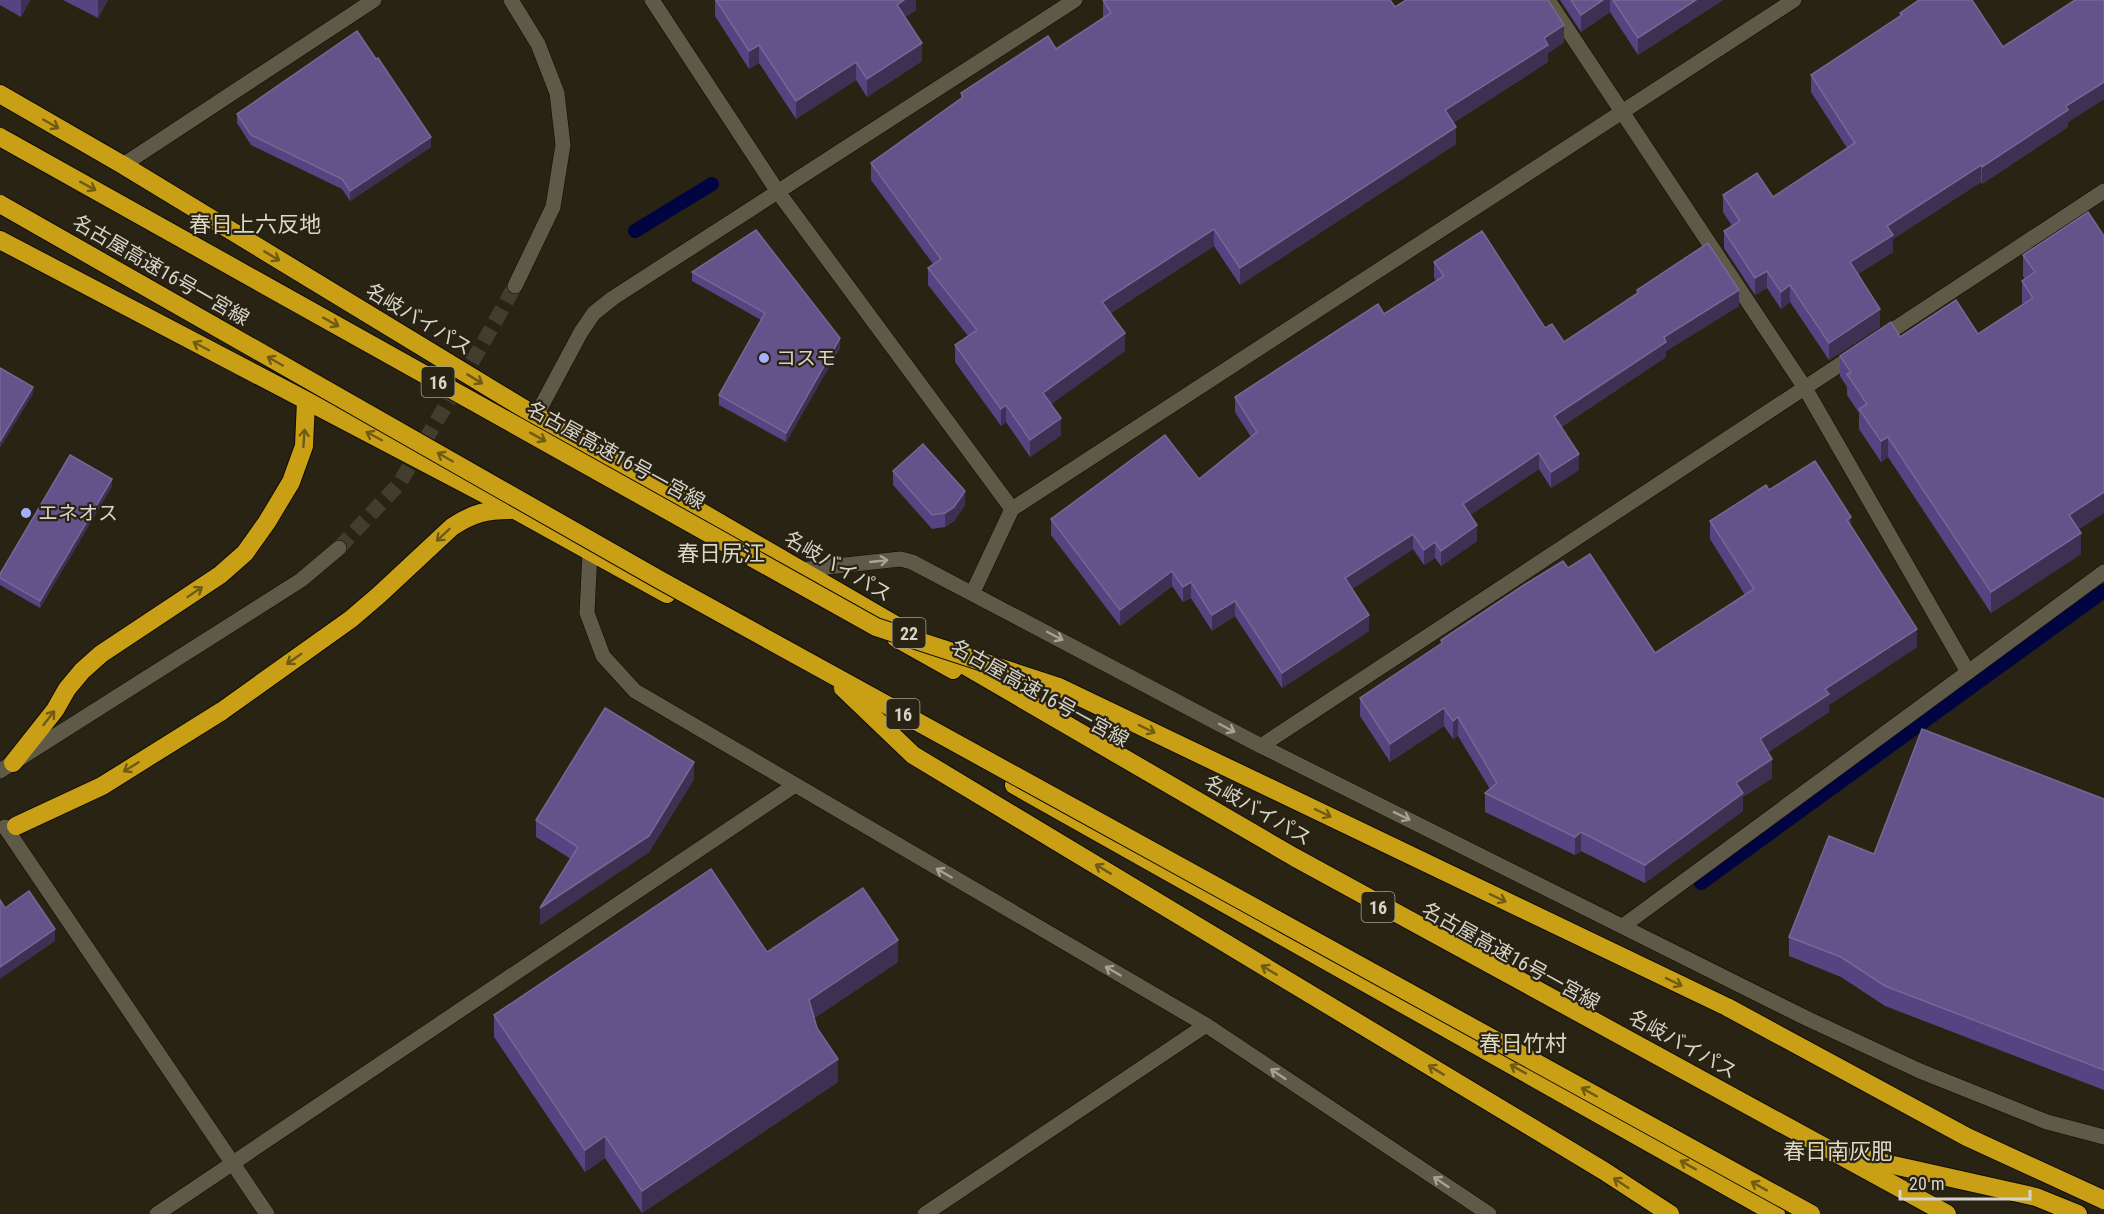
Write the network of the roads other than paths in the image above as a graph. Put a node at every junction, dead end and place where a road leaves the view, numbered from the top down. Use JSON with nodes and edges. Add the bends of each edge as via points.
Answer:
{"nodes":[{"id":1,"x":374,"y":0,"type":"edge"},
{"id":2,"x":511,"y":0,"type":"edge"},
{"id":3,"x":652,"y":0,"type":"edge"},
{"id":4,"x":1075,"y":0,"type":"edge"},
{"id":5,"x":1548,"y":0,"type":"edge"},
{"id":6,"x":1794,"y":0,"type":"edge"},
{"id":7,"x":0,"y":94,"type":"edge"},
{"id":8,"x":1623,"y":112,"type":"junction"},
{"id":9,"x":0,"y":137,"type":"edge"},
{"id":10,"x":123,"y":165,"type":"junction"},
{"id":11,"x":2104,"y":191,"type":"edge"},
{"id":12,"x":778,"y":192,"type":"junction"},
{"id":13,"x":0,"y":204,"type":"edge"},
{"id":14,"x":3,"y":246,"type":"edge"},
{"id":15,"x":515,"y":286,"type":"tunnel mouth"},
{"id":16,"x":1805,"y":388,"type":"junction"},
{"id":17,"x":306,"y":401,"type":"junction"},
{"id":18,"x":536,"y":416,"type":"junction"},
{"id":19,"x":1012,"y":509,"type":"junction"},
{"id":20,"x":515,"y":510,"type":"junction"},
{"id":21,"x":339,"y":548,"type":"tunnel mouth"},
{"id":22,"x":590,"y":552,"type":"junction"},
{"id":23,"x":800,"y":570,"type":"junction"},
{"id":24,"x":2104,"y":572,"type":"edge"},
{"id":25,"x":973,"y":592,"type":"junction"},
{"id":26,"x":876,"y":627,"type":"junction"},
{"id":27,"x":824,"y":670,"type":"junction"},
{"id":28,"x":1968,"y":672,"type":"junction"},
{"id":29,"x":1261,"y":746,"type":"junction"},
{"id":30,"x":6,"y":767,"type":"edge"},
{"id":31,"x":795,"y":785,"type":"junction"},
{"id":32,"x":7,"y":827,"type":"edge"},
{"id":33,"x":1623,"y":926,"type":"junction"},
{"id":34,"x":1206,"y":1025,"type":"junction"},
{"id":35,"x":2104,"y":1137,"type":"edge"},
{"id":36,"x":1831,"y":1151,"type":"junction"},
{"id":37,"x":232,"y":1163,"type":"junction"},
{"id":38,"x":2104,"y":1200,"type":"edge"},
{"id":39,"x":157,"y":1214,"type":"edge"},
{"id":40,"x":267,"y":1214,"type":"edge"},
{"id":41,"x":925,"y":1214,"type":"edge"},
{"id":42,"x":1489,"y":1214,"type":"edge"},
{"id":43,"x":1670,"y":1214,"type":"edge"},
{"id":44,"x":1776,"y":1214,"type":"edge"},
{"id":45,"x":1810,"y":1214,"type":"edge"},
{"id":46,"x":1934,"y":1214,"type":"edge"},
{"id":47,"x":1947,"y":1214,"type":"edge"},
{"id":48,"x":2078,"y":1214,"type":"edge"}],
"edges":[{"from":1,"to":10,"type":"street"},
{"from":2,"to":15,"type":"street","via":[[538,44],[557,93],[563,145],[553,207]]},
{"from":3,"to":12,"type":"street"},
{"from":4,"to":12,"type":"street"},
{"from":5,"to":8,"type":"street"},
{"from":6,"to":8,"type":"street"},
{"from":7,"to":10,"type":"highway","name":"名岐バイパス","number":"22","one_way":true},
{"from":8,"to":16,"type":"street"},
{"from":8,"to":19,"type":"street"},
{"from":9,"to":26,"type":"highway","name":"名古屋高速16号一宮線","number":"16","one_way":true,"bridge":true},
{"from":10,"to":18,"type":"highway","name":"名岐バイパス","number":"22","one_way":true},
{"from":11,"to":16,"type":"street"},
{"from":12,"to":18,"type":"street","via":[[594,313]]},
{"from":12,"to":19,"type":"street"},
{"from":27,"to":13,"type":"highway","name":"名古屋高速16号一宮線","number":"16","one_way":true,"bridge":true},
{"from":17,"to":14,"type":"highway","one_way":true},
{"from":16,"to":28,"type":"street"},
{"from":16,"to":29,"type":"street"},
{"from":20,"to":17,"type":"highway","one_way":true},
{"from":30,"to":17,"type":"highway","one_way":true,"via":[[55,710],[67,689],[101,654],[220,575],[245,553],[291,482],[304,446]]},
{"from":18,"to":23,"type":"highway","name":"名岐バイパス","number":"22"},
{"from":19,"to":25,"type":"street"},
{"from":20,"to":22,"type":"highway"},
{"from":20,"to":32,"type":"highway","one_way":true,"via":[[488,510],[465,518],[351,619],[222,711],[102,786]]},
{"from":21,"to":30,"type":"street","via":[[300,580]]},
{"from":22,"to":31,"type":"street","via":[[587,613],[603,656],[634,692]]},
{"from":44,"to":22,"type":"highway","one_way":true,"via":[[931,738]]},
{"from":23,"to":25,"type":"street","one_way":true,"via":[[901,559]]},
{"from":23,"to":36,"type":"highway","name":"名岐バイパス","number":"22","via":[[1294,857]]},
{"from":24,"to":28,"type":"street"},
{"from":25,"to":29,"type":"street","one_way":true},
{"from":26,"to":38,"type":"highway","one_way":true,"bridge":true,"via":[[1059,687],[1727,1007],[1967,1137]]},
{"from":26,"to":46,"type":"highway","name":"名古屋高速16号一宮線","number":"16","bridge":true},
{"from":43,"to":27,"type":"highway","one_way":true,"bridge":true,"via":[[913,754]]},
{"from":45,"to":27,"type":"highway","name":"名古屋高速16号一宮線","number":"16","one_way":true,"bridge":true},
{"from":28,"to":33,"type":"street"},
{"from":29,"to":33,"type":"street","one_way":true},
{"from":34,"to":31,"type":"street","one_way":true},
{"from":31,"to":37,"type":"street"},
{"from":32,"to":37,"type":"street"},
{"from":33,"to":35,"type":"street","via":[[1920,1071],[2047,1122]]},
{"from":34,"to":41,"type":"street"},
{"from":42,"to":34,"type":"street","one_way":true},
{"from":36,"to":47,"type":"highway","name":"名岐バイパス","number":"22"},
{"from":36,"to":48,"type":"highway","number":"22","via":[[2036,1197]]},
{"from":37,"to":39,"type":"street"},
{"from":37,"to":40,"type":"street"}]}
